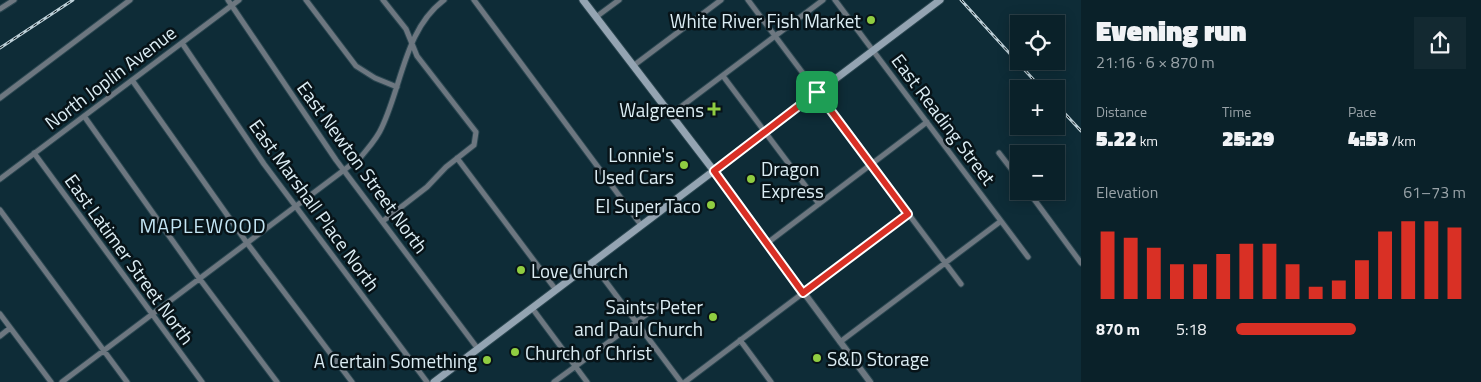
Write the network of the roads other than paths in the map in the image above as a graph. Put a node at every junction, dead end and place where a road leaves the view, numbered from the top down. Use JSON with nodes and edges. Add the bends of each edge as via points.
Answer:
{"nodes":[{"id":1,"x":13,"y":0,"type":"edge"},
{"id":2,"x":130,"y":0,"type":"edge"},
{"id":3,"x":239,"y":0,"type":"edge"},
{"id":4,"x":306,"y":0,"type":"edge"},
{"id":5,"x":383,"y":0,"type":"edge"},
{"id":6,"x":444,"y":0,"type":"edge"},
{"id":7,"x":474,"y":0,"type":"edge"},
{"id":8,"x":583,"y":0,"type":"edge"},
{"id":9,"x":619,"y":0,"type":"edge"},
{"id":10,"x":721,"y":0,"type":"edge"},
{"id":11,"x":748,"y":0,"type":"edge"},
{"id":12,"x":823,"y":0,"type":"edge"},
{"id":13,"x":835,"y":0,"type":"edge"},
{"id":14,"x":940,"y":0,"type":"edge"},
{"id":15,"x":230,"y":2,"type":"edge"},
{"id":16,"x":0,"y":9,"type":"edge"},
{"id":17,"x":596,"y":17,"type":"junction"},
{"id":18,"x":775,"y":36,"type":"junction"},
{"id":19,"x":182,"y":43,"type":"junction"},
{"id":20,"x":411,"y":45,"type":"junction"},
{"id":21,"x":873,"y":50,"type":"junction"},
{"id":22,"x":633,"y":66,"type":"junction"},
{"id":23,"x":722,"y":76,"type":"junction"},
{"id":24,"x":132,"y":80,"type":"junction"},
{"id":25,"x":398,"y":87,"type":"junction"},
{"id":26,"x":817,"y":92,"type":"junction"},
{"id":27,"x":0,"y":98,"type":"edge"},
{"id":28,"x":670,"y":115,"type":"junction"},
{"id":29,"x":84,"y":116,"type":"junction"},
{"id":30,"x":927,"y":122,"type":"junction"},
{"id":31,"x":765,"y":132,"type":"junction"},
{"id":32,"x":34,"y":153,"type":"junction"},
{"id":33,"x":1000,"y":153,"type":"dead end"},
{"id":34,"x":457,"y":158,"type":"junction"},
{"id":35,"x":871,"y":164,"type":"junction"},
{"id":36,"x":1010,"y":167,"type":"edge"},
{"id":37,"x":344,"y":170,"type":"junction"},
{"id":38,"x":714,"y":171,"type":"junction"},
{"id":39,"x":0,"y":179,"type":"edge"},
{"id":40,"x":1035,"y":200,"type":"edge"},
{"id":41,"x":819,"y":204,"type":"junction"},
{"id":42,"x":295,"y":207,"type":"junction"},
{"id":43,"x":0,"y":210,"type":"edge"},
{"id":44,"x":908,"y":214,"type":"junction"},
{"id":45,"x":1001,"y":220,"type":"junction"},
{"id":46,"x":383,"y":221,"type":"junction"},
{"id":47,"x":641,"y":226,"type":"junction"},
{"id":48,"x":247,"y":243,"type":"junction"},
{"id":49,"x":766,"y":244,"type":"junction"},
{"id":50,"x":1028,"y":257,"type":"dead end"},
{"id":51,"x":592,"y":263,"type":"junction"},
{"id":52,"x":945,"y":263,"type":"junction"},
{"id":53,"x":1081,"y":263,"type":"edge"},
{"id":54,"x":199,"y":278,"type":"junction"},
{"id":55,"x":960,"y":284,"type":"dead end"},
{"id":56,"x":556,"y":290,"type":"junction"},
{"id":57,"x":803,"y":293,"type":"junction"},
{"id":58,"x":665,"y":301,"type":"dead end"},
{"id":59,"x":532,"y":308,"type":"junction"},
{"id":60,"x":0,"y":314,"type":"edge"},
{"id":61,"x":152,"y":314,"type":"junction"},
{"id":62,"x":636,"y":322,"type":"junction"},
{"id":63,"x":10,"y":328,"type":"junction"},
{"id":64,"x":0,"y":336,"type":"edge"},
{"id":65,"x":740,"y":340,"type":"junction"},
{"id":66,"x":840,"y":342,"type":"junction"},
{"id":67,"x":478,"y":349,"type":"junction"},
{"id":68,"x":104,"y":351,"type":"junction"},
{"id":69,"x":576,"y":367,"type":"junction"},
{"id":70,"x":51,"y":382,"type":"edge"},
{"id":71,"x":62,"y":382,"type":"edge"},
{"id":72,"x":127,"y":382,"type":"edge"},
{"id":73,"x":202,"y":382,"type":"edge"},
{"id":74,"x":277,"y":382,"type":"edge"},
{"id":75,"x":352,"y":382,"type":"edge"},
{"id":76,"x":427,"y":382,"type":"edge"},
{"id":77,"x":434,"y":382,"type":"edge"},
{"id":78,"x":554,"y":382,"type":"edge"},
{"id":79,"x":587,"y":382,"type":"edge"},
{"id":80,"x":681,"y":382,"type":"edge"},
{"id":81,"x":685,"y":382,"type":"edge"},
{"id":82,"x":771,"y":382,"type":"edge"},
{"id":83,"x":869,"y":382,"type":"edge"}],
"edges":[{"from":1,"to":16,"type":"street"},
{"from":2,"to":27,"type":"street"},
{"from":3,"to":15,"type":"street","name":"North Joplin Avenue"},
{"from":4,"to":25,"type":"street","via":[[356,66]]},
{"from":5,"to":20,"type":"street","via":[[406,29]]},
{"from":6,"to":20,"type":"street","via":[[422,23]]},
{"from":7,"to":47,"type":"street"},
{"from":8,"to":17,"type":"main road"},
{"from":9,"to":17,"type":"street"},
{"from":10,"to":22,"type":"street"},
{"from":11,"to":18,"type":"street"},
{"from":12,"to":18,"type":"street"},
{"from":13,"to":21,"type":"street","name":"East Reading Street"},
{"from":14,"to":21,"type":"main road"},
{"from":15,"to":19,"type":"street","name":"North Joplin Avenue"},
{"from":15,"to":37,"type":"street","name":"East Newton Street North"},
{"from":17,"to":22,"type":"main road"},
{"from":18,"to":23,"type":"street"},
{"from":18,"to":26,"type":"street"},
{"from":19,"to":24,"type":"street","name":"North Joplin Avenue"},
{"from":19,"to":42,"type":"street","name":"East Marshall Place North"},
{"from":20,"to":25,"type":"street"},
{"from":20,"to":34,"type":"street","via":[[476,132],[474,145]]},
{"from":21,"to":26,"type":"main road"},
{"from":21,"to":30,"type":"street","name":"East Reading Street"},
{"from":22,"to":28,"type":"main road"},
{"from":23,"to":28,"type":"street"},
{"from":23,"to":31,"type":"street"},
{"from":24,"to":29,"type":"street","name":"North Joplin Avenue"},
{"from":24,"to":48,"type":"street"},
{"from":25,"to":37,"type":"street","via":[[374,141]]},
{"from":26,"to":31,"type":"main road"},
{"from":26,"to":35,"type":"street"},
{"from":28,"to":38,"type":"main road"},
{"from":29,"to":32,"type":"street","name":"North Joplin Avenue"},
{"from":29,"to":54,"type":"street"},
{"from":30,"to":35,"type":"street"},
{"from":30,"to":45,"type":"street","name":"East Reading Street"},
{"from":31,"to":38,"type":"main road"},
{"from":31,"to":41,"type":"street"},
{"from":32,"to":39,"type":"street","name":"North Joplin Avenue"},
{"from":32,"to":61,"type":"street","name":"East Latimer Street North"},
{"from":33,"to":36,"type":"street"},
{"from":34,"to":46,"type":"street","via":[[427,187]]},
{"from":34,"to":56,"type":"street"},
{"from":35,"to":41,"type":"street"},
{"from":35,"to":44,"type":"street"},
{"from":37,"to":42,"type":"street"},
{"from":37,"to":46,"type":"street","name":"East Newton Street North"},
{"from":38,"to":47,"type":"main road"},
{"from":38,"to":49,"type":"street"},
{"from":40,"to":53,"type":"street"},
{"from":41,"to":49,"type":"street"},
{"from":42,"to":48,"type":"street"},
{"from":42,"to":76,"type":"street","name":"East Marshall Place North"},
{"from":43,"to":68,"type":"street"},
{"from":44,"to":52,"type":"street"},
{"from":44,"to":57,"type":"street"},
{"from":45,"to":50,"type":"street","name":"East Reading Street"},
{"from":45,"to":52,"type":"street"},
{"from":46,"to":67,"type":"street","name":"East Newton Street North"},
{"from":47,"to":51,"type":"main road"},
{"from":48,"to":54,"type":"street"},
{"from":48,"to":75,"type":"street"},
{"from":49,"to":57,"type":"street"},
{"from":51,"to":56,"type":"main road"},
{"from":51,"to":62,"type":"street"},
{"from":52,"to":55,"type":"street"},
{"from":52,"to":66,"type":"street"},
{"from":54,"to":61,"type":"street"},
{"from":54,"to":74,"type":"street"},
{"from":56,"to":59,"type":"main road"},
{"from":57,"to":65,"type":"street"},
{"from":57,"to":66,"type":"street"},
{"from":58,"to":62,"type":"street"},
{"from":59,"to":67,"type":"main road"},
{"from":59,"to":69,"type":"street"},
{"from":60,"to":63,"type":"street"},
{"from":61,"to":68,"type":"street"},
{"from":61,"to":73,"type":"street","name":"East Latimer Street North"},
{"from":62,"to":69,"type":"street"},
{"from":62,"to":80,"type":"street"},
{"from":63,"to":64,"type":"street"},
{"from":63,"to":70,"type":"street"},
{"from":65,"to":81,"type":"street"},
{"from":65,"to":82,"type":"street"},
{"from":66,"to":83,"type":"street"},
{"from":67,"to":77,"type":"main road"},
{"from":68,"to":71,"type":"street"},
{"from":68,"to":72,"type":"street"},
{"from":69,"to":78,"type":"street"},
{"from":69,"to":79,"type":"street"}]}
